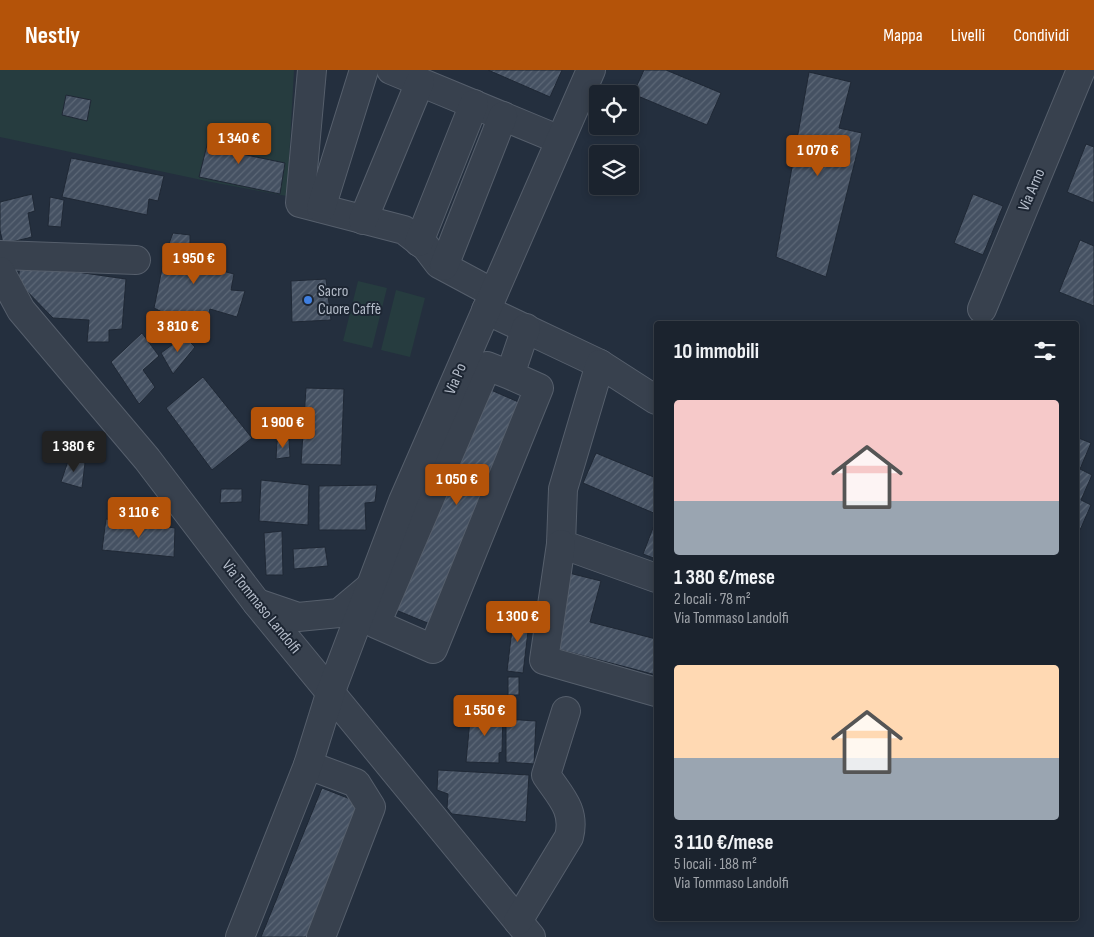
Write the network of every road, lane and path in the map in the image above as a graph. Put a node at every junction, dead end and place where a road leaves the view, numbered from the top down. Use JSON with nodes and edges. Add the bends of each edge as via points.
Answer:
{"nodes":[{"id":1,"x":312,"y":70,"type":"edge"},
{"id":2,"x":364,"y":70,"type":"edge"},
{"id":3,"x":391,"y":70,"type":"edge"},
{"id":4,"x":591,"y":70,"type":"edge"},
{"id":5,"x":1081,"y":70,"type":"edge"},
{"id":6,"x":420,"y":82,"type":"junction"},
{"id":7,"x":474,"y":104,"type":"junction"},
{"id":8,"x":503,"y":116,"type":"junction"},
{"id":9,"x":560,"y":140,"type":"junction"},
{"id":10,"x":321,"y":208,"type":"junction"},
{"id":11,"x":363,"y":220,"type":"junction"},
{"id":12,"x":419,"y":242,"type":"junction"},
{"id":13,"x":0,"y":255,"type":"edge"},
{"id":14,"x":136,"y":260,"type":"dead end"},
{"id":15,"x":444,"y":266,"type":"junction"},
{"id":16,"x":0,"y":271,"type":"edge"},
{"id":17,"x":489,"y":302,"type":"junction"},
{"id":18,"x":982,"y":309,"type":"dead end"},
{"id":19,"x":526,"y":328,"type":"junction"},
{"id":20,"x":600,"y":364,"type":"junction"},
{"id":21,"x":510,"y":375,"type":"junction"},
{"id":22,"x":654,"y":399,"type":"edge"},
{"id":23,"x":561,"y":544,"type":"junction"},
{"id":24,"x":654,"y":577,"type":"edge"},
{"id":25,"x":371,"y":586,"type":"junction"},
{"id":26,"x":256,"y":602,"type":"junction"},
{"id":27,"x":331,"y":691,"type":"junction"},
{"id":28,"x":654,"y":691,"type":"edge"},
{"id":29,"x":566,"y":711,"type":"dead end"},
{"id":30,"x":308,"y":765,"type":"junction"},
{"id":31,"x":524,"y":929,"type":"edge"},
{"id":32,"x":240,"y":937,"type":"edge"},
{"id":33,"x":320,"y":937,"type":"edge"}],
"edges":[{"from":1,"to":10,"type":"street","via":[[300,203]]},
{"from":2,"to":10,"type":"street"},
{"from":3,"to":6,"type":"street"},
{"from":4,"to":9,"type":"street","name":"Via Po"},
{"from":5,"to":18,"type":"street","name":"Via Arno"},
{"from":6,"to":7,"type":"street"},
{"from":6,"to":11,"type":"street"},
{"from":7,"to":8,"type":"street"},
{"from":7,"to":12,"type":"street"},
{"from":8,"to":9,"type":"street"},
{"from":8,"to":15,"type":"street"},
{"from":9,"to":17,"type":"street","name":"Via Po"},
{"from":10,"to":11,"type":"street"},
{"from":11,"to":12,"type":"street","via":[[404,230]]},
{"from":12,"to":15,"type":"street"},
{"from":13,"to":14,"type":"street"},
{"from":15,"to":17,"type":"street"},
{"from":16,"to":26,"type":"street","name":"Via Tommaso Landolfi","via":[[21,310],[147,459]]},
{"from":17,"to":19,"type":"street"},
{"from":17,"to":25,"type":"street","name":"Via Po","via":[[403,501]]},
{"from":19,"to":20,"type":"street"},
{"from":19,"to":21,"type":"street"},
{"from":20,"to":22,"type":"street"},
{"from":20,"to":23,"type":"street","via":[[562,489]]},
{"from":21,"to":21,"type":"street","via":[[487,366],[376,624],[434,649],[539,388]]},
{"from":23,"to":24,"type":"street"},
{"from":23,"to":28,"type":"street","via":[[544,660]]},
{"from":25,"to":26,"type":"street","via":[[339,613],[298,617]]},
{"from":25,"to":27,"type":"street","name":"Via Po"},
{"from":26,"to":27,"type":"street","name":"Via Tommaso Landolfi"},
{"from":27,"to":30,"type":"street","name":"Via Po"},
{"from":27,"to":31,"type":"street","name":"Via Tommaso Landolfi"},
{"from":29,"to":31,"type":"street","via":[[546,775],[571,814],[572,824],[569,837]]},
{"from":30,"to":32,"type":"street","name":"Via Po"},
{"from":30,"to":33,"type":"street","via":[[356,783],[371,808]]}]}
